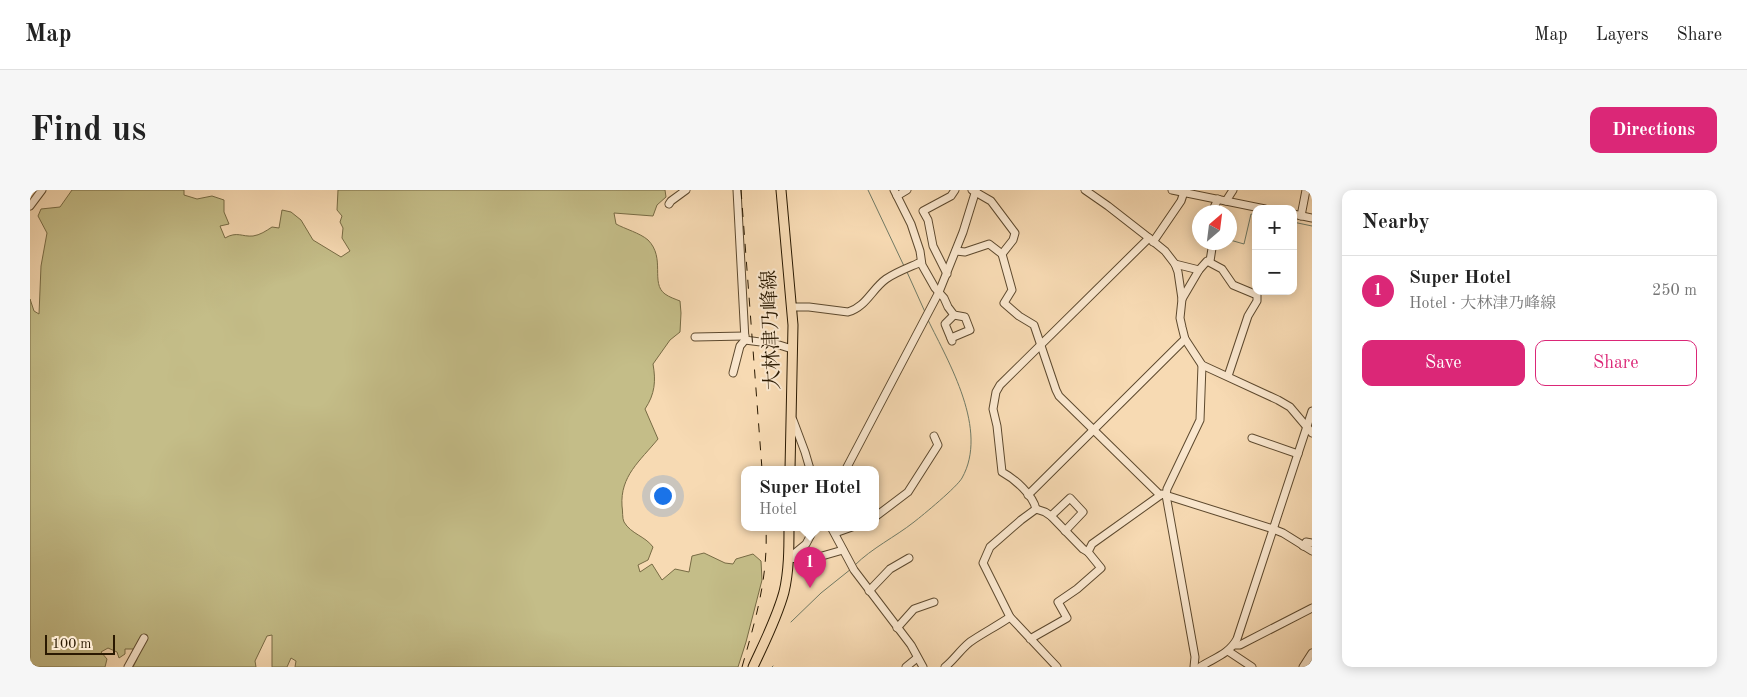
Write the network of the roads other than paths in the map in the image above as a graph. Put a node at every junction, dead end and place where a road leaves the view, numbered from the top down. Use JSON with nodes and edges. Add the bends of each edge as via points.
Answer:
{"nodes":[{"id":1,"x":42,"y":190,"type":"edge"},
{"id":2,"x":686,"y":190,"type":"edge"},
{"id":3,"x":737,"y":190,"type":"edge"},
{"id":4,"x":781,"y":190,"type":"edge"},
{"id":5,"x":908,"y":190,"type":"edge"},
{"id":6,"x":956,"y":190,"type":"edge"},
{"id":7,"x":1085,"y":190,"type":"edge"},
{"id":8,"x":1172,"y":190,"type":"edge"},
{"id":9,"x":1233,"y":190,"type":"edge"},
{"id":10,"x":1306,"y":190,"type":"edge"},
{"id":11,"x":975,"y":191,"type":"edge"},
{"id":12,"x":1184,"y":192,"type":"junction"},
{"id":13,"x":896,"y":193,"type":"edge"},
{"id":14,"x":1222,"y":200,"type":"junction"},
{"id":15,"x":670,"y":204,"type":"dead end"},
{"id":16,"x":1218,"y":205,"type":"edge"},
{"id":17,"x":30,"y":206,"type":"edge"},
{"id":18,"x":1252,"y":206,"type":"edge"},
{"id":19,"x":1297,"y":215,"type":"edge"},
{"id":20,"x":1312,"y":218,"type":"edge"},
{"id":21,"x":1151,"y":240,"type":"junction"},
{"id":22,"x":1212,"y":250,"type":"edge"},
{"id":23,"x":956,"y":251,"type":"junction"},
{"id":24,"x":1002,"y":254,"type":"junction"},
{"id":25,"x":1210,"y":261,"type":"junction"},
{"id":26,"x":921,"y":262,"type":"junction"},
{"id":27,"x":1175,"y":264,"type":"junction"},
{"id":28,"x":1199,"y":270,"type":"junction"},
{"id":29,"x":947,"y":274,"type":"junction"},
{"id":30,"x":939,"y":292,"type":"junction"},
{"id":31,"x":1182,"y":299,"type":"junction"},
{"id":32,"x":791,"y":307,"type":"junction"},
{"id":33,"x":954,"y":315,"type":"junction"},
{"id":34,"x":695,"y":337,"type":"dead end"},
{"id":35,"x":745,"y":338,"type":"junction"},
{"id":36,"x":1185,"y":339,"type":"junction"},
{"id":37,"x":1041,"y":344,"type":"junction"},
{"id":38,"x":792,"y":349,"type":"junction"},
{"id":39,"x":1202,"y":365,"type":"junction"},
{"id":40,"x":733,"y":373,"type":"dead end"},
{"id":41,"x":1228,"y":376,"type":"junction"},
{"id":42,"x":1312,"y":411,"type":"edge"},
{"id":43,"x":791,"y":416,"type":"junction"},
{"id":44,"x":1094,"y":429,"type":"junction"},
{"id":45,"x":1309,"y":430,"type":"edge"},
{"id":46,"x":934,"y":436,"type":"dead end"},
{"id":47,"x":1252,"y":438,"type":"dead end"},
{"id":48,"x":1298,"y":454,"type":"junction"},
{"id":49,"x":790,"y":466,"type":"edge"},
{"id":50,"x":809,"y":466,"type":"edge"},
{"id":51,"x":848,"y":466,"type":"edge"},
{"id":52,"x":1028,"y":495,"type":"junction"},
{"id":53,"x":1163,"y":495,"type":"junction"},
{"id":54,"x":1036,"y":509,"type":"junction"},
{"id":55,"x":879,"y":514,"type":"edge"},
{"id":56,"x":1051,"y":516,"type":"junction"},
{"id":57,"x":1273,"y":529,"type":"junction"},
{"id":58,"x":789,"y":531,"type":"edge"},
{"id":59,"x":813,"y":531,"type":"edge"},
{"id":60,"x":833,"y":531,"type":"edge"},
{"id":61,"x":1065,"y":531,"type":"junction"},
{"id":62,"x":1312,"y":543,"type":"edge"},
{"id":63,"x":1303,"y":546,"type":"junction"},
{"id":64,"x":842,"y":550,"type":"junction"},
{"id":65,"x":1088,"y":552,"type":"junction"},
{"id":66,"x":1312,"y":552,"type":"edge"},
{"id":67,"x":789,"y":558,"type":"junction"},
{"id":68,"x":909,"y":558,"type":"dead end"},
{"id":69,"x":869,"y":591,"type":"junction"},
{"id":70,"x":934,"y":602,"type":"dead end"},
{"id":71,"x":1312,"y":608,"type":"edge"},
{"id":72,"x":1010,"y":617,"type":"junction"},
{"id":73,"x":897,"y":628,"type":"junction"},
{"id":74,"x":144,"y":638,"type":"dead end"},
{"id":75,"x":1030,"y":639,"type":"junction"},
{"id":76,"x":1231,"y":648,"type":"junction"},
{"id":77,"x":1312,"y":653,"type":"edge"},
{"id":78,"x":917,"y":658,"type":"junction"},
{"id":79,"x":128,"y":667,"type":"edge"},
{"id":80,"x":753,"y":667,"type":"edge"},
{"id":81,"x":906,"y":667,"type":"edge"},
{"id":82,"x":922,"y":667,"type":"edge"},
{"id":83,"x":945,"y":667,"type":"edge"},
{"id":84,"x":1057,"y":667,"type":"edge"},
{"id":85,"x":1194,"y":667,"type":"edge"},
{"id":86,"x":1200,"y":667,"type":"edge"},
{"id":87,"x":1252,"y":667,"type":"edge"},
{"id":88,"x":1302,"y":667,"type":"edge"}],
"edges":[{"from":1,"to":17,"type":"street"},
{"from":2,"to":15,"type":"street"},
{"from":3,"to":35,"type":"street"},
{"from":4,"to":32,"type":"main road","name":"大林津乃峰線"},
{"from":5,"to":13,"type":"street"},
{"from":6,"to":29,"type":"street","via":[[923,211],[933,246]]},
{"from":7,"to":21,"type":"street"},
{"from":8,"to":12,"type":"street"},
{"from":9,"to":14,"type":"street"},
{"from":10,"to":19,"type":"street"},
{"from":11,"to":23,"type":"street"},
{"from":11,"to":24,"type":"street","via":[[991,201],[1015,234]]},
{"from":12,"to":14,"type":"street"},
{"from":12,"to":21,"type":"street","via":[[1181,201]]},
{"from":13,"to":26,"type":"street","via":[[917,239]]},
{"from":14,"to":16,"type":"street"},
{"from":14,"to":18,"type":"street"},
{"from":19,"to":20,"type":"street"},
{"from":21,"to":27,"type":"street"},
{"from":21,"to":37,"type":"street"},
{"from":22,"to":25,"type":"street"},
{"from":23,"to":24,"type":"street","via":[[965,252],[989,244]]},
{"from":23,"to":29,"type":"street"},
{"from":24,"to":37,"type":"street","via":[[1012,290],[1004,303],[1033,323]]},
{"from":25,"to":28,"type":"street","via":[[1206,261]]},
{"from":25,"to":41,"type":"street","via":[[1225,272],[1233,285],[1258,297],[1248,316]]},
{"from":26,"to":30,"type":"street"},
{"from":26,"to":32,"type":"street","via":[[886,279],[868,299],[848,312]]},
{"from":27,"to":28,"type":"street"},
{"from":27,"to":31,"type":"street"},
{"from":28,"to":31,"type":"street"},
{"from":29,"to":30,"type":"street"},
{"from":30,"to":33,"type":"street"},
{"from":30,"to":51,"type":"street"},
{"from":31,"to":36,"type":"street","via":[[1180,318]]},
{"from":32,"to":38,"type":"main road","name":"大林津乃峰線"},
{"from":33,"to":33,"type":"street","via":[[965,317],[970,330],[951,340],[945,324]]},
{"from":34,"to":35,"type":"street"},
{"from":35,"to":38,"type":"street"},
{"from":35,"to":40,"type":"street"},
{"from":36,"to":39,"type":"street"},
{"from":36,"to":44,"type":"street"},
{"from":37,"to":44,"type":"street","via":[[1059,396]]},
{"from":37,"to":52,"type":"street","via":[[1000,385],[993,409],[1002,472]]},
{"from":38,"to":43,"type":"main road","name":"大林津乃峰線"},
{"from":39,"to":41,"type":"street"},
{"from":39,"to":53,"type":"street","via":[[1200,420]]},
{"from":41,"to":45,"type":"street","via":[[1290,407]]},
{"from":42,"to":45,"type":"street"},
{"from":43,"to":49,"type":"main road","name":"大林津乃峰線"},
{"from":43,"to":50,"type":"street"},
{"from":44,"to":52,"type":"street"},
{"from":44,"to":53,"type":"street"},
{"from":45,"to":48,"type":"street"},
{"from":46,"to":55,"type":"street","via":[[938,445],[908,492]]},
{"from":47,"to":48,"type":"street"},
{"from":48,"to":57,"type":"street"},
{"from":52,"to":54,"type":"street"},
{"from":53,"to":57,"type":"street"},
{"from":53,"to":65,"type":"street","via":[[1092,544]]},
{"from":53,"to":85,"type":"street","via":[[1195,657]]},
{"from":54,"to":56,"type":"street"},
{"from":54,"to":72,"type":"street","via":[[990,547],[983,558]]},
{"from":56,"to":61,"type":"street"},
{"from":56,"to":61,"type":"street","via":[[1070,498],[1083,512]]},
{"from":57,"to":63,"type":"street"},
{"from":57,"to":76,"type":"street","via":[[1239,635]]},
{"from":58,"to":67,"type":"main road"},
{"from":59,"to":67,"type":"street","via":[[806,544]]},
{"from":60,"to":64,"type":"street"},
{"from":61,"to":65,"type":"street"},
{"from":62,"to":63,"type":"street","via":[[1306,542]]},
{"from":63,"to":66,"type":"street"},
{"from":64,"to":67,"type":"street","via":[[808,560]]},
{"from":64,"to":69,"type":"street"},
{"from":65,"to":75,"type":"street","via":[[1101,568],[1058,602],[1067,618]]},
{"from":67,"to":80,"type":"main road","via":[[784,592]]},
{"from":68,"to":69,"type":"street","via":[[890,569]]},
{"from":69,"to":73,"type":"street"},
{"from":70,"to":73,"type":"street","via":[[914,609]]},
{"from":71,"to":76,"type":"street"},
{"from":72,"to":75,"type":"street"},
{"from":72,"to":83,"type":"street","via":[[971,642]]},
{"from":73,"to":78,"type":"street"},
{"from":74,"to":79,"type":"street"},
{"from":75,"to":84,"type":"street"},
{"from":76,"to":86,"type":"street"},
{"from":76,"to":87,"type":"street"},
{"from":77,"to":88,"type":"street"},
{"from":78,"to":81,"type":"street"},
{"from":78,"to":82,"type":"street"}]}
